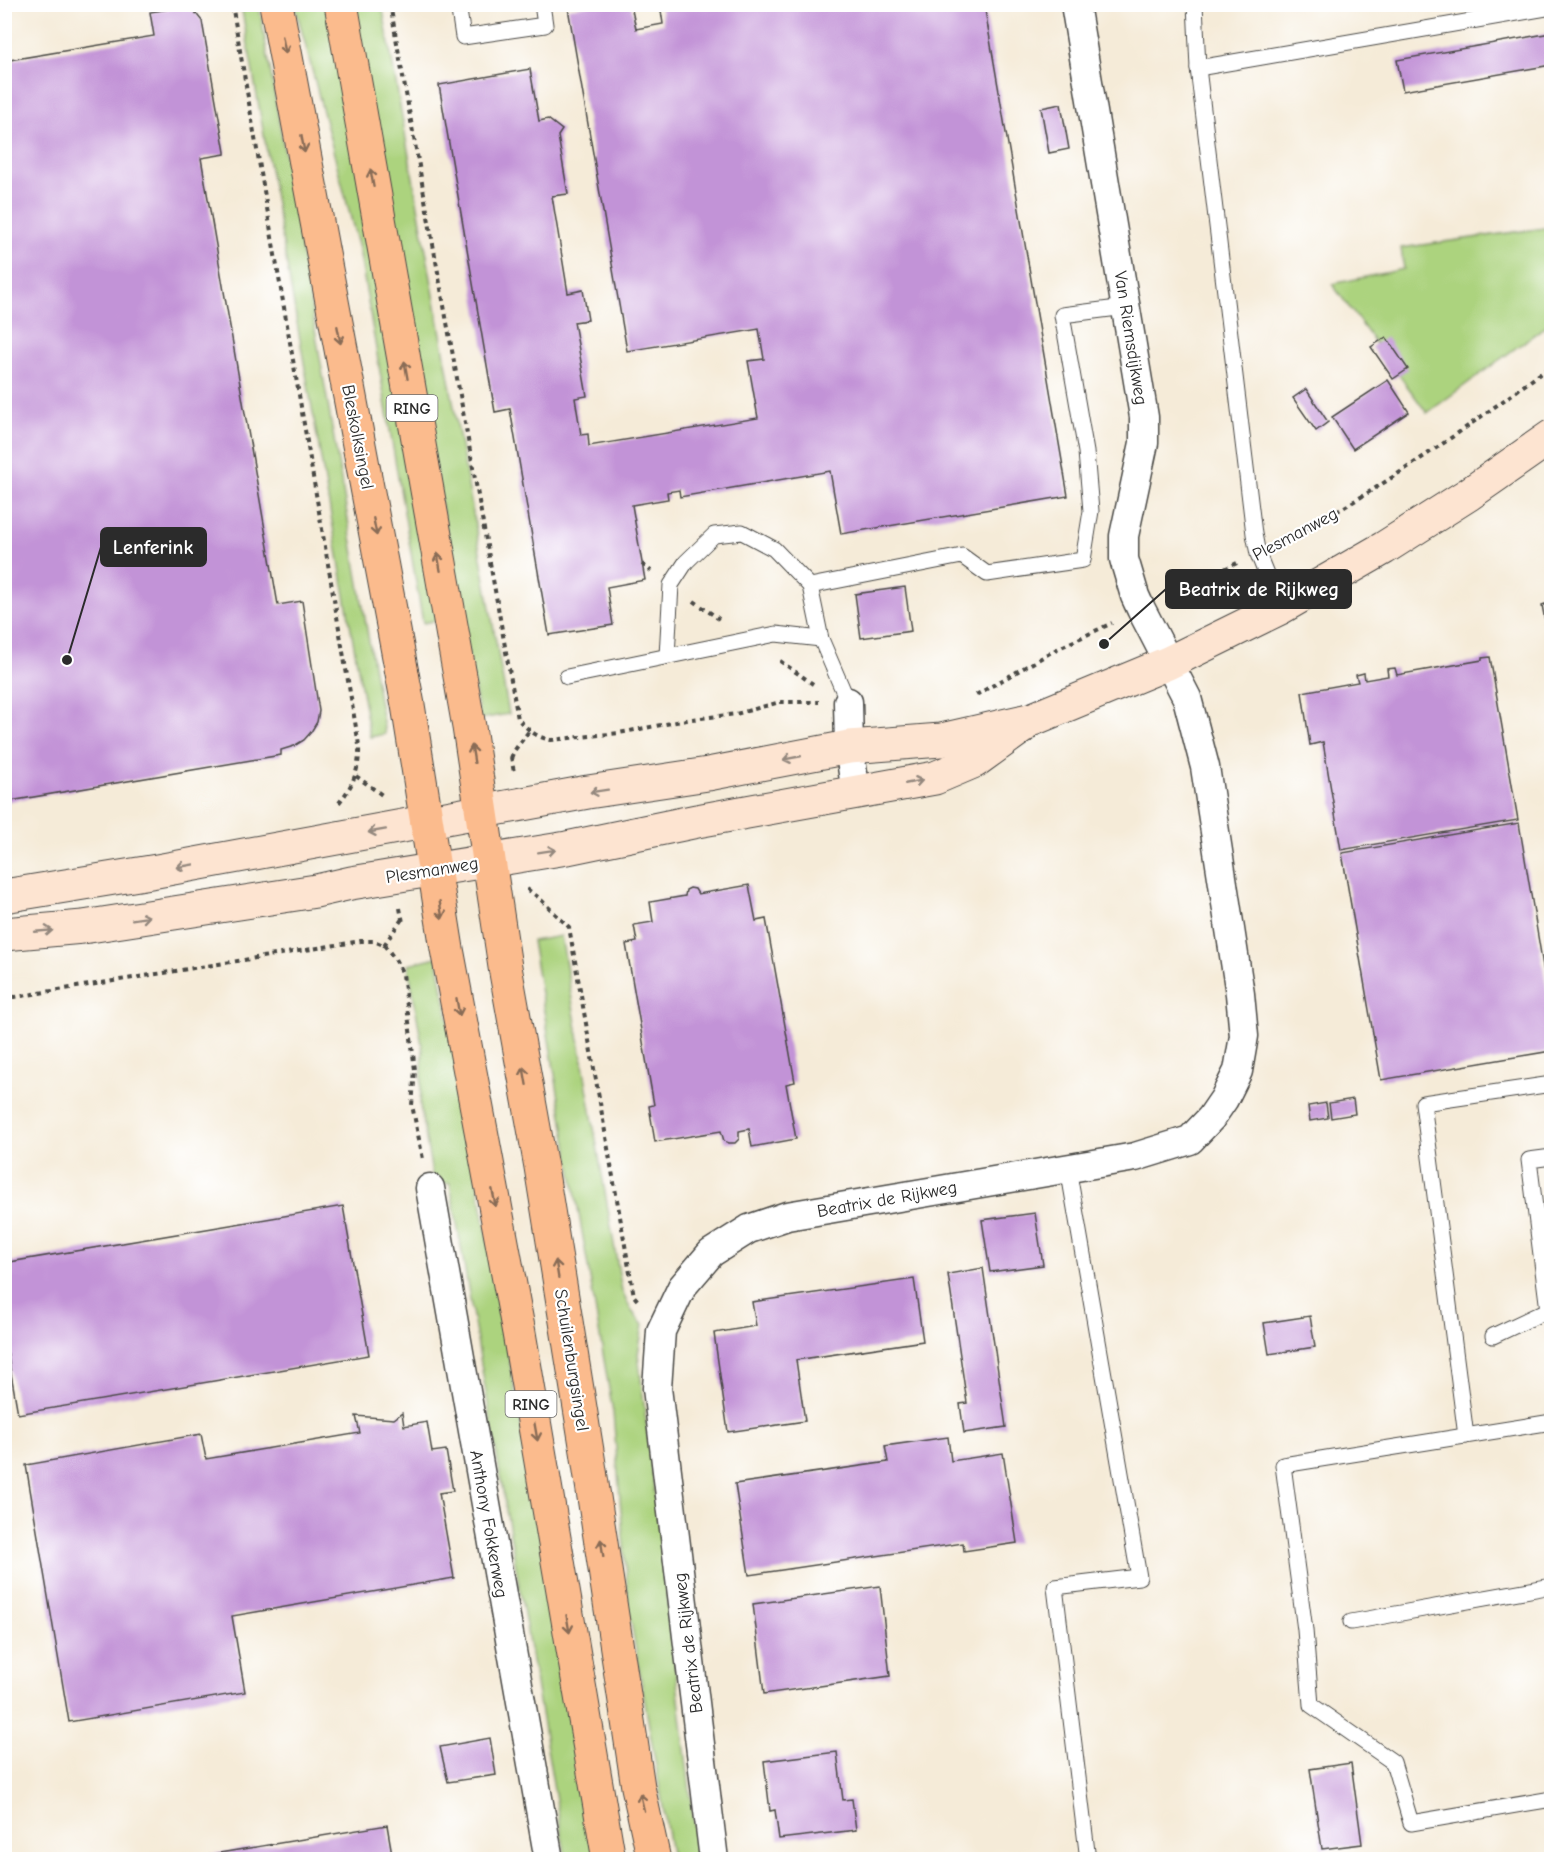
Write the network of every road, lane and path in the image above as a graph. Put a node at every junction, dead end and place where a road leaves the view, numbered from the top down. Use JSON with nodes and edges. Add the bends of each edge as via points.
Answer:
{"nodes":[{"id":1,"x":232,"y":4,"type":"edge"},
{"id":2,"x":276,"y":4,"type":"edge"},
{"id":3,"x":341,"y":4,"type":"edge"},
{"id":4,"x":390,"y":4,"type":"edge"},
{"id":5,"x":458,"y":4,"type":"edge"},
{"id":6,"x":542,"y":4,"type":"edge"},
{"id":7,"x":1075,"y":4,"type":"edge"},
{"id":8,"x":1195,"y":4,"type":"edge"},
{"id":9,"x":1551,"y":7,"type":"edge"},
{"id":10,"x":1198,"y":68,"type":"junction"},
{"id":11,"x":1126,"y":307,"type":"junction"},
{"id":12,"x":1551,"y":365,"type":"edge"},
{"id":13,"x":1551,"y":436,"type":"edge"},
{"id":14,"x":1258,"y":554,"type":"junction"},
{"id":15,"x":810,"y":586,"type":"junction"},
{"id":16,"x":1280,"y":608,"type":"junction"},
{"id":17,"x":1141,"y":609,"type":"junction"},
{"id":18,"x":821,"y":639,"type":"junction"},
{"id":19,"x":667,"y":656,"type":"junction"},
{"id":20,"x":1168,"y":663,"type":"junction"},
{"id":21,"x":567,"y":677,"type":"dead end"},
{"id":22,"x":968,"y":698,"type":"dead end"},
{"id":23,"x":848,"y":702,"type":"junction"},
{"id":24,"x":1033,"y":718,"type":"junction"},
{"id":25,"x":528,"y":731,"type":"junction"},
{"id":26,"x":849,"y":747,"type":"junction"},
{"id":27,"x":511,"y":757,"type":"dead end"},
{"id":28,"x":374,"y":790,"type":"dead end"},
{"id":29,"x":856,"y":793,"type":"junction"},
{"id":30,"x":482,"y":812,"type":"junction"},
{"id":31,"x":427,"y":822,"type":"junction"},
{"id":32,"x":489,"y":861,"type":"junction"},
{"id":33,"x":435,"y":870,"type":"junction"},
{"id":34,"x":4,"y":896,"type":"edge"},
{"id":35,"x":569,"y":927,"type":"dead end"},
{"id":36,"x":4,"y":934,"type":"edge"},
{"id":37,"x":4,"y":995,"type":"edge"},
{"id":38,"x":1551,"y":1084,"type":"edge"},
{"id":39,"x":1551,"y":1157,"type":"edge"},
{"id":40,"x":1068,"y":1168,"type":"junction"},
{"id":41,"x":430,"y":1188,"type":"joint"},
{"id":42,"x":1550,"y":1310,"type":"edge"},
{"id":43,"x":661,"y":1332,"type":"junction"},
{"id":44,"x":1493,"y":1336,"type":"dead end"},
{"id":45,"x":1551,"y":1422,"type":"edge"},
{"id":46,"x":1466,"y":1436,"type":"junction"},
{"id":47,"x":1551,"y":1586,"type":"edge"},
{"id":48,"x":1351,"y":1622,"type":"dead end"},
{"id":49,"x":1551,"y":1799,"type":"edge"},
{"id":50,"x":549,"y":1860,"type":"edge"},
{"id":51,"x":609,"y":1860,"type":"edge"},
{"id":52,"x":654,"y":1860,"type":"edge"},
{"id":53,"x":714,"y":1860,"type":"edge"},
{"id":54,"x":1088,"y":1860,"type":"edge"}],
"edges":[{"from":1,"to":28,"type":"path","via":[[359,745],[356,776]]},
{"from":2,"to":31,"type":"main road","name":"Bleskolksingel","number":"RING","one_way":true},
{"from":30,"to":3,"type":"main road","number":"RING","one_way":true},
{"from":4,"to":25,"type":"path","via":[[518,719]]},
{"from":5,"to":6,"type":"lane","via":[[462,37],[545,25]]},
{"from":7,"to":11,"type":"street","name":"Van Riemsdijkweg"},
{"from":8,"to":10,"type":"lane"},
{"from":9,"to":10,"type":"lane"},
{"from":10,"to":14,"type":"lane"},
{"from":11,"to":15,"type":"lane","via":[[1062,315],[1086,452],[1091,510],[1083,560],[987,574],[962,556]]},
{"from":11,"to":17,"type":"street","name":"Van Riemsdijkweg","via":[[1144,417],[1144,443],[1124,536],[1124,559]]},
{"from":12,"to":14,"type":"path","name":"Plesmanweg","via":[[1392,478],[1328,518]]},
{"from":13,"to":16,"type":"main road","name":"Plesmanweg","via":[[1460,500]]},
{"from":14,"to":16,"type":"lane"},
{"from":14,"to":17,"type":"path","name":"Plesmanweg"},
{"from":15,"to":18,"type":"lane"},
{"from":15,"to":19,"type":"lane","via":[[774,549],[742,532],[714,535],[686,562],[671,585]]},
{"from":16,"to":20,"type":"main road","name":"Plesmanweg"},
{"from":17,"to":20,"type":"street","name":"Van Riemsdijkweg"},
{"from":17,"to":22,"type":"path","name":"Plesmanweg"},
{"from":18,"to":19,"type":"lane","via":[[776,634]]},
{"from":18,"to":23,"type":"lane"},
{"from":19,"to":21,"type":"lane"},
{"from":20,"to":24,"type":"main road","name":"Plesmanweg"},
{"from":20,"to":40,"type":"street","name":"Beatrix de Rijkweg","via":[[1187,698],[1205,767],[1240,994],[1244,1036],[1238,1071],[1211,1118],[1190,1140],[1135,1157]]},
{"from":23,"to":25,"type":"path","via":[[780,702],[736,714],[551,740]]},
{"from":23,"to":26,"type":"street"},
{"from":24,"to":26,"type":"main road","name":"Plesmanweg","via":[[941,740]]},
{"from":29,"to":24,"type":"main road","name":"Plesmanweg","one_way":true,"via":[[935,778],[975,761]]},
{"from":25,"to":27,"type":"path"},
{"from":26,"to":29,"type":"street"},
{"from":26,"to":30,"type":"main road","name":"Plesmanweg","one_way":true},
{"from":32,"to":29,"type":"main road","name":"Plesmanweg","one_way":true},
{"from":30,"to":31,"type":"main road","name":"Plesmanweg"},
{"from":30,"to":32,"type":"main road","number":"RING"},
{"from":31,"to":33,"type":"main road","name":"Bleskolksingel","number":"RING"},
{"from":31,"to":34,"type":"main road","name":"Plesmanweg","one_way":true},
{"from":32,"to":33,"type":"main road","name":"Plesmanweg"},
{"from":52,"to":32,"type":"main road","name":"Schuilenburgsingel","number":"RING","one_way":true,"via":[[638,1787],[587,1451]]},
{"from":36,"to":33,"type":"main road","name":"Plesmanweg","one_way":true,"via":[[83,927]]},
{"from":33,"to":51,"type":"main road","number":"RING","one_way":true},
{"from":35,"to":43,"type":"path","via":[[634,1296]]},
{"from":37,"to":41,"type":"path","via":[[15,997],[361,941],[384,945],[403,974],[415,1070],[412,1105]]},
{"from":38,"to":46,"type":"lane","via":[[1423,1103]]},
{"from":39,"to":42,"type":"lane","via":[[1529,1160]]},
{"from":40,"to":43,"type":"street","name":"Beatrix de Rijkweg","via":[[787,1216],[749,1229],[711,1253],[682,1287]]},
{"from":40,"to":54,"type":"lane","via":[[1139,1577],[1055,1587]]},
{"from":41,"to":50,"type":"street","name":"Anthony Fokkerweg"},
{"from":42,"to":44,"type":"lane"},
{"from":43,"to":53,"type":"street","name":"Beatrix de Rijkweg","via":[[657,1388]]},
{"from":45,"to":46,"type":"lane"},
{"from":46,"to":49,"type":"lane","via":[[1283,1465],[1311,1705],[1393,1762],[1411,1823]]},
{"from":47,"to":48,"type":"lane"}]}
